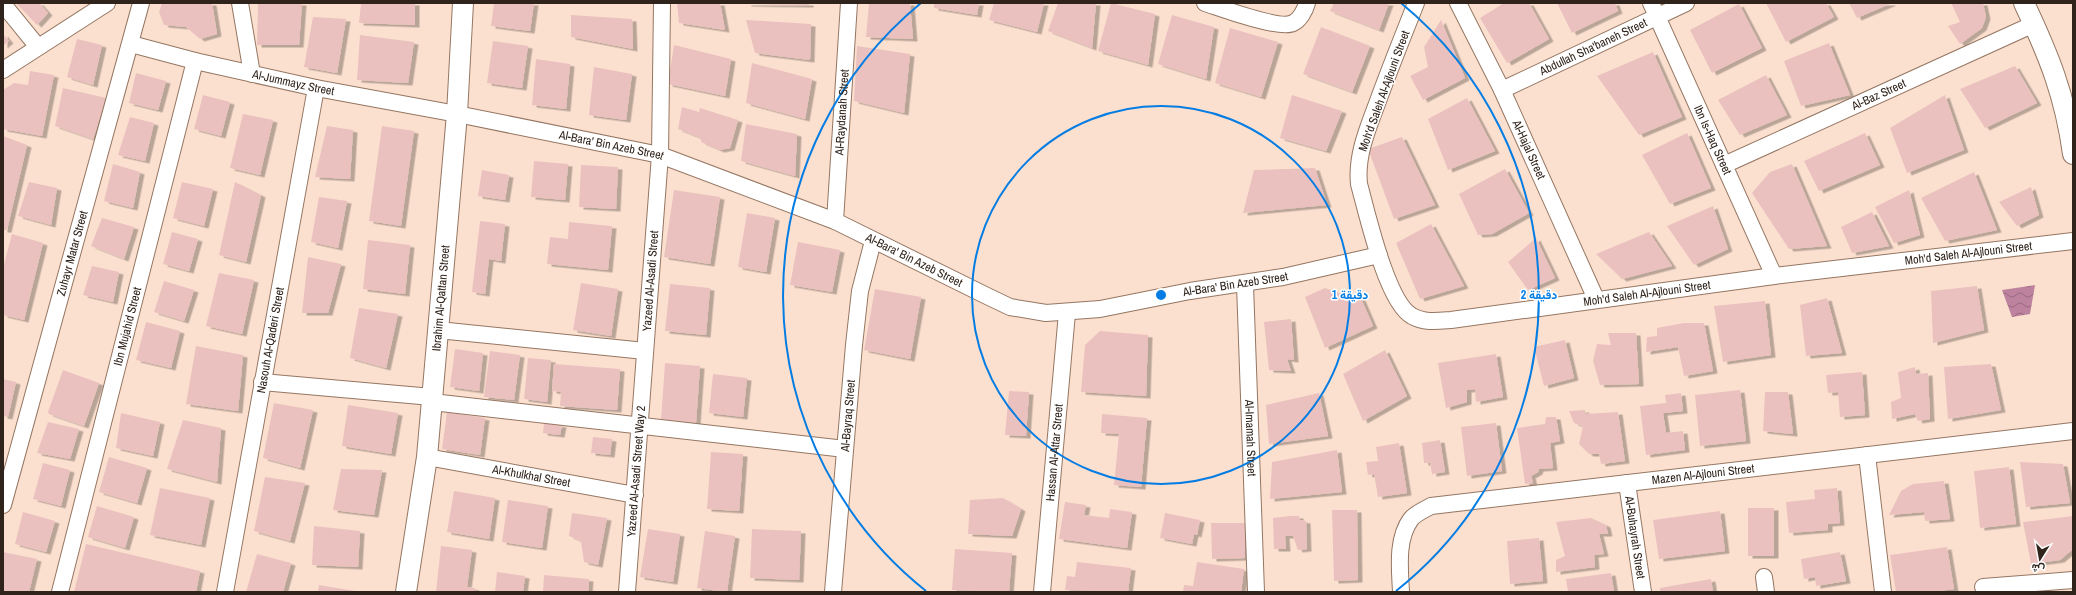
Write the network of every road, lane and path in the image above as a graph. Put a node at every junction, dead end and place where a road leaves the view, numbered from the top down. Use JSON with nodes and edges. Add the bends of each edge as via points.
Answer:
{"nodes":[{"id":1,"x":107,"y":3,"type":"edge"},
{"id":2,"x":142,"y":3,"type":"edge"},
{"id":3,"x":240,"y":3,"type":"edge"},
{"id":4,"x":463,"y":3,"type":"edge"},
{"id":5,"x":662,"y":3,"type":"edge"},
{"id":6,"x":849,"y":3,"type":"edge"},
{"id":7,"x":1205,"y":3,"type":"edge"},
{"id":8,"x":1307,"y":3,"type":"edge"},
{"id":9,"x":1416,"y":3,"type":"edge"},
{"id":10,"x":1458,"y":3,"type":"edge"},
{"id":11,"x":1686,"y":3,"type":"edge"},
{"id":12,"x":2024,"y":3,"type":"edge"},
{"id":13,"x":3,"y":4,"type":"edge"},
{"id":14,"x":1654,"y":10,"type":"edge"},
{"id":15,"x":2034,"y":24,"type":"junction"},
{"id":16,"x":131,"y":44,"type":"junction"},
{"id":17,"x":38,"y":47,"type":"junction"},
{"id":18,"x":195,"y":61,"type":"junction"},
{"id":19,"x":3,"y":70,"type":"edge"},
{"id":20,"x":252,"y":74,"type":"junction"},
{"id":21,"x":316,"y":88,"type":"junction"},
{"id":22,"x":1502,"y":90,"type":"junction"},
{"id":23,"x":457,"y":114,"type":"junction"},
{"id":24,"x":2073,"y":154,"type":"edge"},
{"id":25,"x":660,"y":155,"type":"junction"},
{"id":26,"x":1724,"y":165,"type":"junction"},
{"id":27,"x":835,"y":221,"type":"junction"},
{"id":28,"x":873,"y":241,"type":"junction"},
{"id":29,"x":2073,"y":241,"type":"edge"},
{"id":30,"x":1379,"y":255,"type":"junction"},
{"id":31,"x":1774,"y":276,"type":"junction"},
{"id":32,"x":1245,"y":284,"type":"junction"},
{"id":33,"x":1596,"y":299,"type":"junction"},
{"id":34,"x":1067,"y":313,"type":"junction"},
{"id":35,"x":438,"y":330,"type":"junction"},
{"id":36,"x":645,"y":351,"type":"junction"},
{"id":37,"x":262,"y":382,"type":"junction"},
{"id":38,"x":432,"y":400,"type":"junction"},
{"id":39,"x":640,"y":426,"type":"junction"},
{"id":40,"x":2073,"y":431,"type":"edge"},
{"id":41,"x":845,"y":449,"type":"junction"},
{"id":42,"x":1866,"y":455,"type":"junction"},
{"id":43,"x":427,"y":457,"type":"junction"},
{"id":44,"x":1627,"y":483,"type":"junction"},
{"id":45,"x":635,"y":495,"type":"junction"},
{"id":46,"x":3,"y":505,"type":"edge"},
{"id":47,"x":2073,"y":580,"type":"edge"},
{"id":48,"x":1983,"y":588,"type":"dead end"},
{"id":49,"x":60,"y":592,"type":"edge"},
{"id":50,"x":225,"y":592,"type":"edge"},
{"id":51,"x":406,"y":592,"type":"edge"},
{"id":52,"x":627,"y":592,"type":"edge"},
{"id":53,"x":833,"y":592,"type":"edge"},
{"id":54,"x":1042,"y":592,"type":"edge"},
{"id":55,"x":1256,"y":592,"type":"edge"},
{"id":56,"x":1401,"y":592,"type":"edge"},
{"id":57,"x":1643,"y":592,"type":"edge"},
{"id":58,"x":1884,"y":592,"type":"edge"}],
"edges":[{"from":1,"to":17,"type":"street"},
{"from":2,"to":16,"type":"street","name":"Zuhayr Matar Street"},
{"from":3,"to":20,"type":"street"},
{"from":4,"to":23,"type":"street","name":"Ibrahim Al-Qattan Street"},
{"from":5,"to":25,"type":"street","name":"Yazeed Al-Asadi Street"},
{"from":6,"to":27,"type":"street","name":"Al-Raydanah Street"},
{"from":7,"to":8,"type":"street","via":[[1271,23],[1286,25],[1296,21]]},
{"from":9,"to":30,"type":"street","name":"Moh'd Saleh Al-Ajlouni Street","via":[[1371,120],[1359,163],[1359,184]]},
{"from":10,"to":22,"type":"street","name":"Al-Hajal Street"},
{"from":11,"to":14,"type":"street","name":"Abdullah Sha'baneh Street"},
{"from":12,"to":15,"type":"street"},
{"from":13,"to":17,"type":"street"},
{"from":14,"to":22,"type":"street","name":"Abdullah Sha'baneh Street"},
{"from":14,"to":26,"type":"street","name":"Ibn Is-Haq Street"},
{"from":15,"to":24,"type":"street","via":[[2061,91]]},
{"from":15,"to":26,"type":"street","name":"Al-Baz Street"},
{"from":16,"to":18,"type":"street","name":"Al-Jummayz Street"},
{"from":16,"to":46,"type":"street","name":"Zuhayr Matar Street"},
{"from":17,"to":19,"type":"street"},
{"from":18,"to":20,"type":"street","name":"Al-Jummayz Street"},
{"from":18,"to":49,"type":"street","name":"Ibn Mujahid Street"},
{"from":20,"to":21,"type":"street","name":"Al-Jummayz Street"},
{"from":21,"to":23,"type":"street","name":"Al-Jummayz Street"},
{"from":21,"to":37,"type":"street","name":"Nasouh Al-Qaderi Street"},
{"from":22,"to":33,"type":"street","name":"Al-Hajal Street"},
{"from":23,"to":25,"type":"street","name":"Al-Bara' Bin Azeb Street"},
{"from":23,"to":35,"type":"street","name":"Ibrahim Al-Qattan Street"},
{"from":25,"to":27,"type":"street","name":"Al-Bara' Bin Azeb Street"},
{"from":25,"to":36,"type":"street","name":"Yazeed Al-Asadi Street"},
{"from":26,"to":31,"type":"street","name":"Ibn Is-Haq Street"},
{"from":27,"to":28,"type":"street","name":"Al-Bara' Bin Azeb Street"},
{"from":28,"to":34,"type":"street","name":"Al-Bara' Bin Azeb Street","via":[[1010,307],[1046,313]]},
{"from":28,"to":41,"type":"street","name":"Al-Bayraq Street","via":[[860,291]]},
{"from":29,"to":31,"type":"street","name":"Moh'd Saleh Al-Ajlouni Street"},
{"from":30,"to":32,"type":"street","name":"Al-Bara' Bin Azeb Street","via":[[1325,269]]},
{"from":30,"to":33,"type":"street","name":"Moh'd Saleh Al-Ajlouni Street","via":[[1402,309],[1422,320],[1451,320]]},
{"from":31,"to":33,"type":"street","name":"Moh'd Saleh Al-Ajlouni Street"},
{"from":32,"to":34,"type":"street","name":"Al-Bara' Bin Azeb Street"},
{"from":32,"to":55,"type":"street","name":"Al-Imamah Street"},
{"from":34,"to":54,"type":"street","name":"Hassan Al-Attar Street"},
{"from":35,"to":36,"type":"street"},
{"from":35,"to":38,"type":"street","name":"Ibrahim Al-Qattan Street"},
{"from":36,"to":39,"type":"street","name":"Yazeed Al-Asadi Street Way 2"},
{"from":37,"to":38,"type":"street"},
{"from":37,"to":50,"type":"street","name":"Nasouh Al-Qaderi Street"},
{"from":38,"to":39,"type":"street"},
{"from":38,"to":43,"type":"street","name":"Ibrahim Al-Qattan Street"},
{"from":39,"to":41,"type":"street"},
{"from":39,"to":45,"type":"street","name":"Yazeed Al-Asadi Street Way 2"},
{"from":40,"to":42,"type":"street","name":"Mazen Al-Ajlouni Street"},
{"from":41,"to":53,"type":"street","name":"Al-Bayraq Street"},
{"from":42,"to":44,"type":"street","name":"Mazen Al-Ajlouni Street"},
{"from":42,"to":58,"type":"street"},
{"from":43,"to":45,"type":"street","name":"Al-Khulkhal Street"},
{"from":43,"to":51,"type":"street","name":"Ibrahim Al-Qattan Street"},
{"from":44,"to":56,"type":"street","name":"Mazen Al-Ajlouni Street","via":[[1431,506],[1411,520],[1402,544],[1399,566]]},
{"from":44,"to":57,"type":"street","name":"Al-Buhayrah Street"},
{"from":45,"to":52,"type":"street","name":"Yazeed Al-Asadi Street Way 2"},
{"from":47,"to":48,"type":"street"}]}
